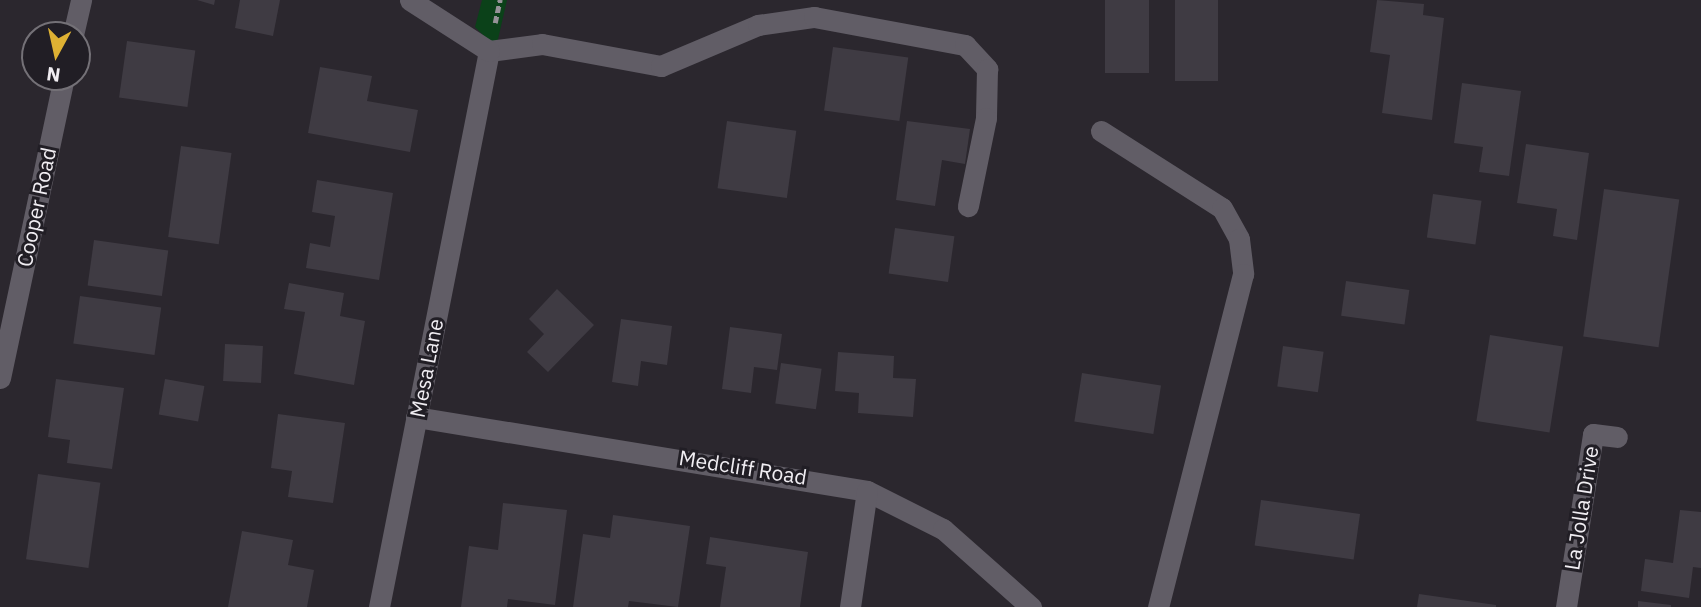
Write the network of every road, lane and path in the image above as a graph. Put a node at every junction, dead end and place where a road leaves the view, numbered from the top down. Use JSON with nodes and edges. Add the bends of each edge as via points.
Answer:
{"nodes":[{"id":1,"x":80,"y":0,"type":"edge"},
{"id":2,"x":410,"y":0,"type":"edge"},
{"id":3,"x":76,"y":21,"type":"edge"},
{"id":4,"x":489,"y":51,"type":"junction"},
{"id":5,"x":61,"y":91,"type":"edge"},
{"id":6,"x":1101,"y":131,"type":"dead end"},
{"id":7,"x":968,"y":206,"type":"dead end"},
{"id":8,"x":0,"y":378,"type":"edge"},
{"id":9,"x":416,"y":418,"type":"junction"},
{"id":10,"x":1617,"y":437,"type":"dead end"},
{"id":11,"x":867,"y":491,"type":"junction"},
{"id":12,"x":379,"y":607,"type":"edge"},
{"id":13,"x":850,"y":607,"type":"edge"},
{"id":14,"x":1031,"y":607,"type":"edge"},
{"id":15,"x":1158,"y":607,"type":"edge"},
{"id":16,"x":1566,"y":607,"type":"edge"}],
"edges":[{"from":1,"to":3,"type":"street"},
{"from":2,"to":4,"type":"street"},
{"from":4,"to":7,"type":"street","via":[[542,44],[661,66],[758,26],[814,17],[965,45],[987,69],[986,118]]},
{"from":4,"to":9,"type":"street","name":"Mesa Lane"},
{"from":5,"to":8,"type":"street","name":"Cooper Road"},
{"from":6,"to":15,"type":"street","via":[[1222,208],[1239,239],[1243,274]]},
{"from":9,"to":11,"type":"street","name":"Medcliff Road"},
{"from":9,"to":12,"type":"street","name":"Mesa Lane"},
{"from":10,"to":16,"type":"street","name":"La Jolla Drive","via":[[1593,434]]},
{"from":11,"to":13,"type":"street"},
{"from":11,"to":14,"type":"street","name":"Medcliff Road","via":[[943,529]]}]}
